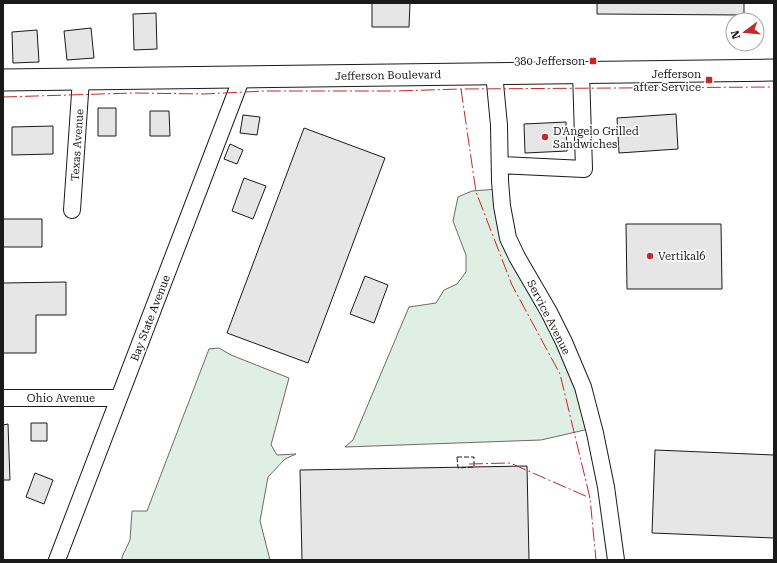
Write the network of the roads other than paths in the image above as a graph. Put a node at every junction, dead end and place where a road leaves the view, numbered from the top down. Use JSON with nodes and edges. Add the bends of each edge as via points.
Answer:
{"nodes":[{"id":1,"x":774,"y":70,"type":"edge"},
{"id":2,"x":581,"y":72,"type":"junction"},
{"id":3,"x":494,"y":74,"type":"junction"},
{"id":4,"x":242,"y":77,"type":"junction"},
{"id":5,"x":81,"y":79,"type":"junction"},
{"id":6,"x":3,"y":80,"type":"edge"},
{"id":7,"x":500,"y":165,"type":"junction"},
{"id":8,"x":72,"y":210,"type":"dead end"},
{"id":9,"x":3,"y":398,"type":"edge"},
{"id":10,"x":119,"y":398,"type":"junction"},
{"id":11,"x":57,"y":560,"type":"edge"},
{"id":12,"x":616,"y":560,"type":"edge"}],
"edges":[{"from":1,"to":2,"type":"main road","name":"Jefferson Boulevard"},
{"from":2,"to":3,"type":"main road","name":"Jefferson Boulevard"},
{"from":2,"to":7,"type":"street","via":[[584,169]]},
{"from":3,"to":4,"type":"main road","name":"Jefferson Boulevard"},
{"from":3,"to":7,"type":"street","name":"Service Avenue"},
{"from":4,"to":5,"type":"main road","name":"Jefferson Boulevard"},
{"from":4,"to":10,"type":"street","name":"Bay State Avenue"},
{"from":5,"to":6,"type":"main road","name":"Jefferson Boulevard"},
{"from":5,"to":8,"type":"street","name":"Texas Avenue"},
{"from":7,"to":12,"type":"street","name":"Service Avenue","via":[[502,206],[508,238],[564,342],[585,394],[606,487]]},
{"from":9,"to":10,"type":"street","name":"Ohio Avenue"},
{"from":10,"to":11,"type":"street","name":"Bay State Avenue"}]}
